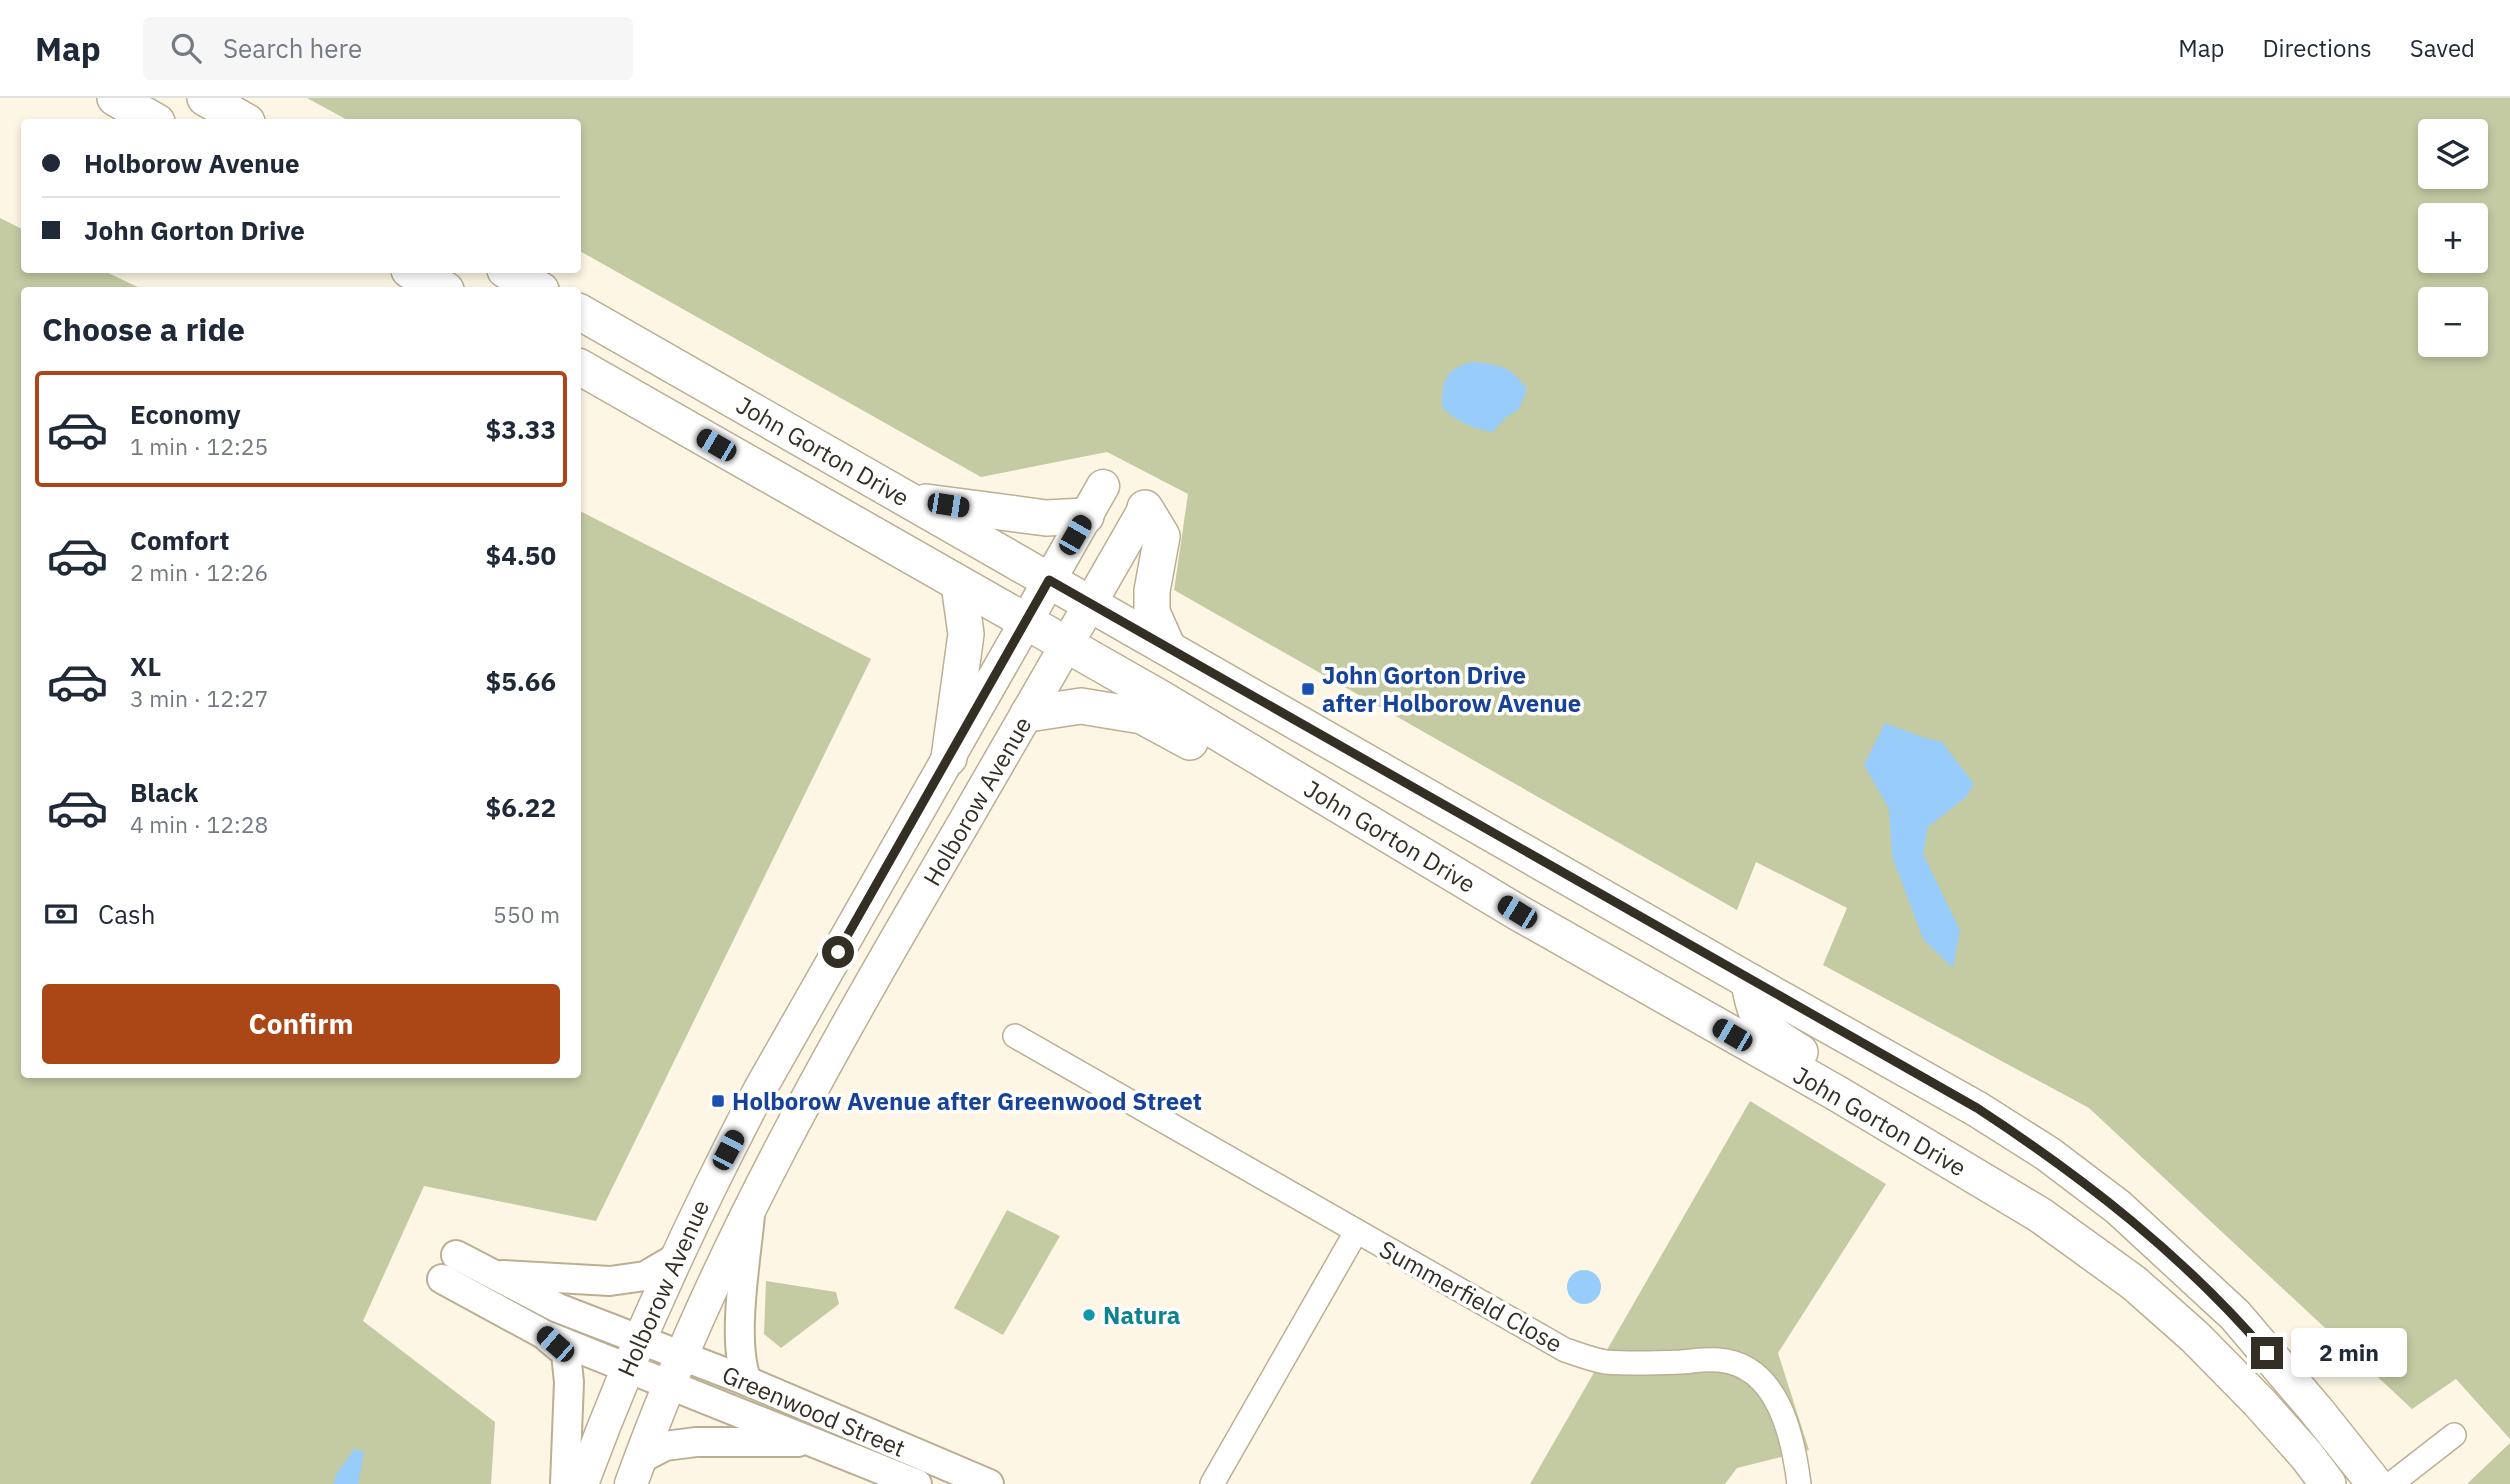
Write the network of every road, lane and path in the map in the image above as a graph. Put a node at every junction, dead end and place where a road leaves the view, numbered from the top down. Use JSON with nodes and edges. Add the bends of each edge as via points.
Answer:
{"nodes":[{"id":1,"x":115,"y":98,"type":"edge"},
{"id":2,"x":205,"y":98,"type":"edge"},
{"id":3,"x":152,"y":119,"type":"edge"},
{"id":4,"x":242,"y":119,"type":"edge"},
{"id":5,"x":415,"y":273,"type":"edge"},
{"id":6,"x":510,"y":273,"type":"edge"},
{"id":7,"x":441,"y":287,"type":"edge"},
{"id":8,"x":536,"y":287,"type":"edge"},
{"id":9,"x":581,"y":313,"type":"edge"},
{"id":10,"x":581,"y":368,"type":"edge"},
{"id":11,"x":1103,"y":486,"type":"dead end"},
{"id":12,"x":905,"y":498,"type":"junction"},
{"id":13,"x":1144,"y":508,"type":"joint"},
{"id":14,"x":1086,"y":516,"type":"junction"},
{"id":15,"x":1049,"y":580,"type":"junction"},
{"id":16,"x":959,"y":584,"type":"junction"},
{"id":17,"x":1090,"y":604,"type":"junction"},
{"id":18,"x":1025,"y":622,"type":"junction"},
{"id":19,"x":1066,"y":645,"type":"junction"},
{"id":20,"x":1168,"y":648,"type":"junction"},
{"id":21,"x":1028,"y":714,"type":"junction"},
{"id":22,"x":949,"y":758,"type":"junction"},
{"id":23,"x":1344,"y":808,"type":"junction"},
{"id":24,"x":1749,"y":981,"type":"junction"},
{"id":25,"x":1016,"y":1036,"type":"dead end"},
{"id":26,"x":751,"y":1205,"type":"junction"},
{"id":27,"x":2040,"y":1215,"type":"junction"},
{"id":28,"x":1356,"y":1232,"type":"junction"},
{"id":29,"x":456,"y":1255,"type":"dead end"},
{"id":30,"x":674,"y":1259,"type":"junction"},
{"id":31,"x":490,"y":1274,"type":"junction"},
{"id":32,"x":442,"y":1279,"type":"dead end"},
{"id":33,"x":545,"y":1335,"type":"junction"},
{"id":34,"x":633,"y":1354,"type":"junction"},
{"id":35,"x":681,"y":1356,"type":"junction"},
{"id":36,"x":747,"y":1381,"type":"junction"},
{"id":37,"x":669,"y":1385,"type":"junction"},
{"id":38,"x":2454,"y":1435,"type":"dead end"},
{"id":39,"x":811,"y":1442,"type":"junction"},
{"id":40,"x":636,"y":1471,"type":"edge"},
{"id":41,"x":985,"y":1483,"type":"edge"},
{"id":42,"x":565,"y":1484,"type":"edge"},
{"id":43,"x":582,"y":1484,"type":"edge"},
{"id":44,"x":916,"y":1484,"type":"edge"},
{"id":45,"x":1212,"y":1484,"type":"edge"},
{"id":46,"x":1799,"y":1484,"type":"edge"},
{"id":47,"x":2328,"y":1484,"type":"edge"},
{"id":48,"x":2375,"y":1484,"type":"edge"},
{"id":49,"x":2391,"y":1484,"type":"edge"}],
"edges":[{"from":1,"to":3,"type":"main road"},
{"from":2,"to":4,"type":"main road"},
{"from":5,"to":7,"type":"main road"},
{"from":6,"to":8,"type":"main road"},
{"from":9,"to":12,"type":"main road","name":"John Gorton Drive"},
{"from":10,"to":16,"type":"main road","name":"John Gorton Drive"},
{"from":11,"to":14,"type":"main road","name":"Holborow Avenue"},
{"from":12,"to":14,"type":"main road","via":[[1046,518]]},
{"from":12,"to":15,"type":"main road","name":"John Gorton Drive"},
{"from":13,"to":17,"type":"main road","name":"Holborow Avenue"},
{"from":13,"to":20,"type":"main road","via":[[1162,536],[1152,612]]},
{"from":14,"to":15,"type":"main road","name":"Holborow Avenue"},
{"from":15,"to":17,"type":"main road","name":"John Gorton Drive"},
{"from":15,"to":18,"type":"main road","name":"Holborow Avenue"},
{"from":16,"to":18,"type":"main road","name":"John Gorton Drive"},
{"from":16,"to":22,"type":"main road","via":[[966,634]]},
{"from":17,"to":19,"type":"main road","name":"Holborow Avenue"},
{"from":17,"to":20,"type":"main road","name":"John Gorton Drive"},
{"from":18,"to":19,"type":"main road","name":"John Gorton Drive"},
{"from":18,"to":22,"type":"main road","name":"Holborow Avenue"},
{"from":19,"to":21,"type":"main road","name":"Holborow Avenue"},
{"from":19,"to":23,"type":"main road","name":"John Gorton Drive"},
{"from":20,"to":24,"type":"main road","name":"John Gorton Drive"},
{"from":21,"to":23,"type":"main road","via":[[1081,706],[1142,716],[1279,788]]},
{"from":21,"to":26,"type":"main road","name":"Holborow Avenue","via":[[867,989]]},
{"from":22,"to":30,"type":"main road","name":"Holborow Avenue","via":[[759,1091]]},
{"from":23,"to":27,"type":"main road","name":"John Gorton Drive"},
{"from":24,"to":27,"type":"main road","via":[[1761,1024],[1791,1047],[2031,1186]]},
{"from":24,"to":48,"type":"main road","name":"John Gorton Drive","via":[[1977,1108],[2118,1207],[2235,1315]]},
{"from":25,"to":28,"type":"street","name":"Summerfield Close"},
{"from":26,"to":35,"type":"main road","name":"Holborow Avenue"},
{"from":26,"to":36,"type":"street","via":[[739,1338]]},
{"from":27,"to":47,"type":"main road","name":"John Gorton Drive","via":[[2134,1283],[2195,1338],[2259,1402]]},
{"from":28,"to":45,"type":"street","name":"Summerfield Close"},
{"from":28,"to":46,"type":"street","name":"Summerfield Close","via":[[1565,1350],[1602,1361],[1720,1360],[1747,1368],[1773,1394],[1794,1447]]},
{"from":29,"to":31,"type":"street"},
{"from":30,"to":31,"type":"street","via":[[645,1276],[610,1281]]},
{"from":30,"to":34,"type":"main road","name":"Holborow Avenue"},
{"from":31,"to":34,"type":"street","via":[[558,1308]]},
{"from":32,"to":33,"type":"street"},
{"from":33,"to":34,"type":"street"},
{"from":33,"to":42,"type":"street","via":[[566,1353]]},
{"from":34,"to":35,"type":"street","name":"Greenwood Street"},
{"from":34,"to":37,"type":"street","name":"Greenwood Street"},
{"from":34,"to":43,"type":"main road","name":"Holborow Avenue"},
{"from":35,"to":36,"type":"street","name":"Greenwood Street"},
{"from":35,"to":37,"type":"main road","name":"Holborow Avenue"},
{"from":36,"to":41,"type":"street","name":"Greenwood Street"},
{"from":37,"to":39,"type":"street","name":"Greenwood Street"},
{"from":37,"to":40,"type":"main road","name":"Holborow Avenue"},
{"from":38,"to":49,"type":"street"},
{"from":39,"to":40,"type":"street","via":[[665,1446]]},
{"from":39,"to":44,"type":"street","name":"Greenwood Street"}]}
